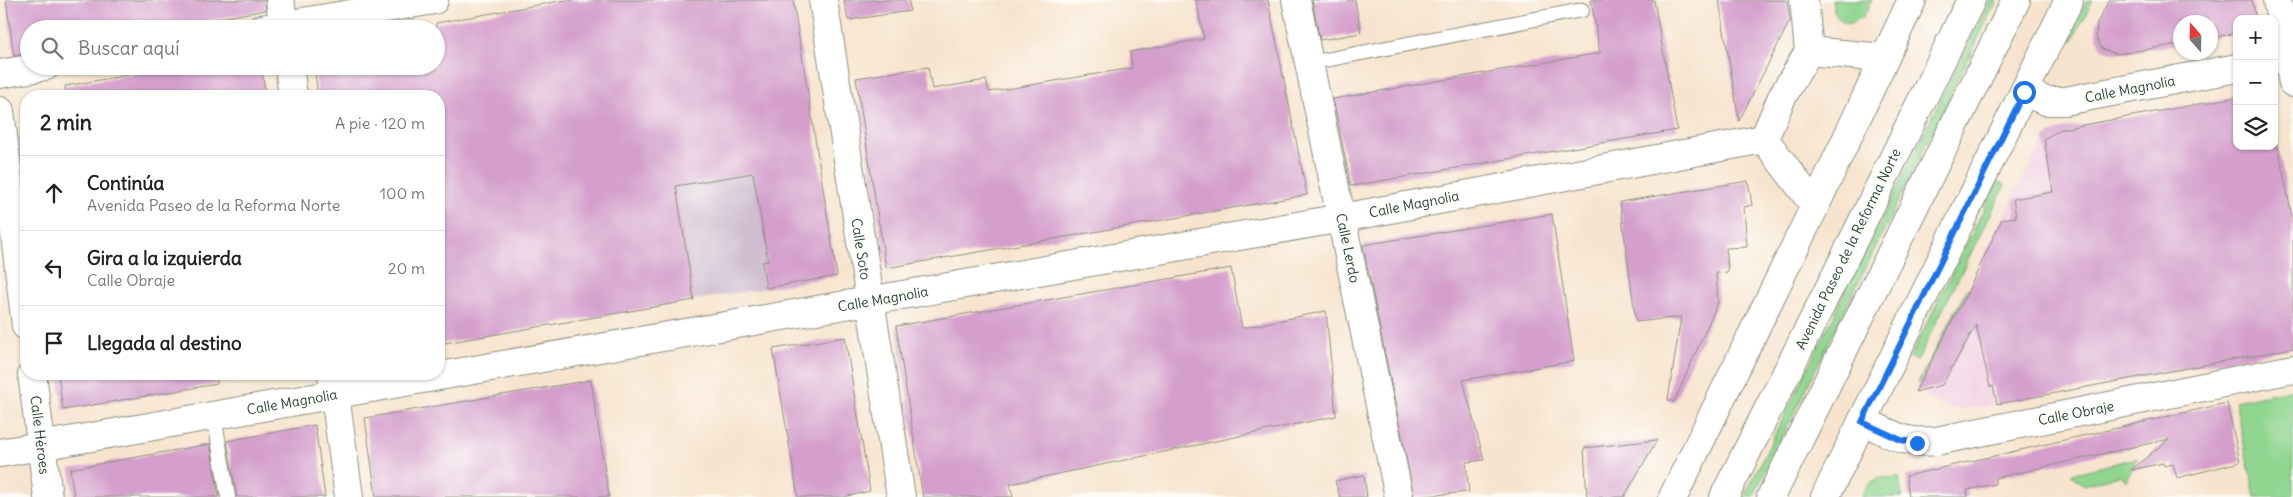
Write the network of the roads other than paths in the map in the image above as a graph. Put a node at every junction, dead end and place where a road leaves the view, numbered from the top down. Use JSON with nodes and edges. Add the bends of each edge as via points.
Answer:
{"nodes":[{"id":1,"x":434,"y":0,"type":"edge"},
{"id":2,"x":823,"y":0,"type":"edge"},
{"id":3,"x":1296,"y":0,"type":"edge"},
{"id":4,"x":1804,"y":0,"type":"edge"},
{"id":5,"x":1912,"y":0,"type":"edge"},
{"id":6,"x":1971,"y":0,"type":"edge"},
{"id":7,"x":2016,"y":0,"type":"edge"},
{"id":8,"x":2069,"y":0,"type":"edge"},
{"id":9,"x":2277,"y":0,"type":"edge"},
{"id":10,"x":1582,"y":10,"type":"dead end"},
{"id":11,"x":284,"y":20,"type":"edge"},
{"id":12,"x":1809,"y":51,"type":"junction"},
{"id":13,"x":1885,"y":58,"type":"junction"},
{"id":14,"x":1310,"y":62,"type":"junction"},
{"id":15,"x":2287,"y":65,"type":"edge"},
{"id":16,"x":2233,"y":69,"type":"edge"},
{"id":17,"x":20,"y":71,"type":"edge"},
{"id":18,"x":0,"y":74,"type":"edge"},
{"id":19,"x":290,"y":75,"type":"edge"},
{"id":20,"x":292,"y":90,"type":"edge"},
{"id":21,"x":2024,"y":92,"type":"junction"},
{"id":22,"x":0,"y":111,"type":"edge"},
{"id":23,"x":1764,"y":139,"type":"junction"},
{"id":24,"x":1815,"y":206,"type":"junction"},
{"id":25,"x":1342,"y":218,"type":"junction"},
{"id":26,"x":20,"y":276,"type":"edge"},
{"id":27,"x":869,"y":301,"type":"junction"},
{"id":28,"x":445,"y":367,"type":"edge"},
{"id":29,"x":2293,"y":370,"type":"edge"},
{"id":30,"x":33,"y":380,"type":"edge"},
{"id":31,"x":359,"y":380,"type":"edge"},
{"id":32,"x":333,"y":384,"type":"edge"},
{"id":33,"x":214,"y":416,"type":"junction"},
{"id":34,"x":1862,"y":422,"type":"junction"},
{"id":35,"x":41,"y":446,"type":"junction"},
{"id":36,"x":0,"y":453,"type":"edge"},
{"id":37,"x":48,"y":497,"type":"edge"},
{"id":38,"x":228,"y":497,"type":"edge"},
{"id":39,"x":349,"y":497,"type":"edge"},
{"id":40,"x":901,"y":497,"type":"edge"},
{"id":41,"x":1399,"y":497,"type":"edge"},
{"id":42,"x":1673,"y":497,"type":"edge"},
{"id":43,"x":1724,"y":497,"type":"edge"},
{"id":44,"x":1771,"y":497,"type":"edge"},
{"id":45,"x":1825,"y":497,"type":"edge"}],
"edges":[{"from":1,"to":11,"type":"street"},
{"from":2,"to":27,"type":"street","name":"Calle Soto"},
{"from":3,"to":14,"type":"street","name":"Calle Lerdo"},
{"from":4,"to":12,"type":"street"},
{"from":5,"to":13,"type":"street"},
{"from":6,"to":43,"type":"street","name":"Avenida Paseo de la Reforma Norte"},
{"from":7,"to":44,"type":"street"},
{"from":8,"to":21,"type":"street"},
{"from":9,"to":15,"type":"street"},
{"from":10,"to":14,"type":"lane"},
{"from":12,"to":13,"type":"street"},
{"from":12,"to":23,"type":"street","via":[[1782,97]]},
{"from":13,"to":24,"type":"street"},
{"from":14,"to":25,"type":"street","name":"Calle Lerdo"},
{"from":16,"to":21,"type":"street","name":"Calle Magnolia","via":[[2065,101],[2046,101]]},
{"from":17,"to":18,"type":"street"},
{"from":19,"to":20,"type":"street"},
{"from":21,"to":34,"type":"street"},
{"from":22,"to":26,"type":"street"},
{"from":23,"to":24,"type":"street"},
{"from":23,"to":25,"type":"street","name":"Calle Magnolia"},
{"from":24,"to":42,"type":"street"},
{"from":25,"to":27,"type":"street","name":"Calle Magnolia"},
{"from":25,"to":41,"type":"street","name":"Calle Lerdo"},
{"from":27,"to":28,"type":"street","name":"Calle Magnolia"},
{"from":27,"to":40,"type":"street","name":"Calle Soto"},
{"from":29,"to":34,"type":"street","name":"Calle Obraje","via":[[1936,441],[1917,443],[1901,440]]},
{"from":30,"to":35,"type":"street","name":"Calle Héroes"},
{"from":31,"to":32,"type":"street","name":"Calle Magnolia"},
{"from":32,"to":33,"type":"street","name":"Calle Magnolia"},
{"from":32,"to":39,"type":"street"},
{"from":33,"to":35,"type":"street","name":"Calle Magnolia"},
{"from":33,"to":38,"type":"lane"},
{"from":34,"to":45,"type":"street"},
{"from":35,"to":36,"type":"street","name":"Calle Magnolia"},
{"from":35,"to":37,"type":"street","name":"Calle Héroes"}]}
